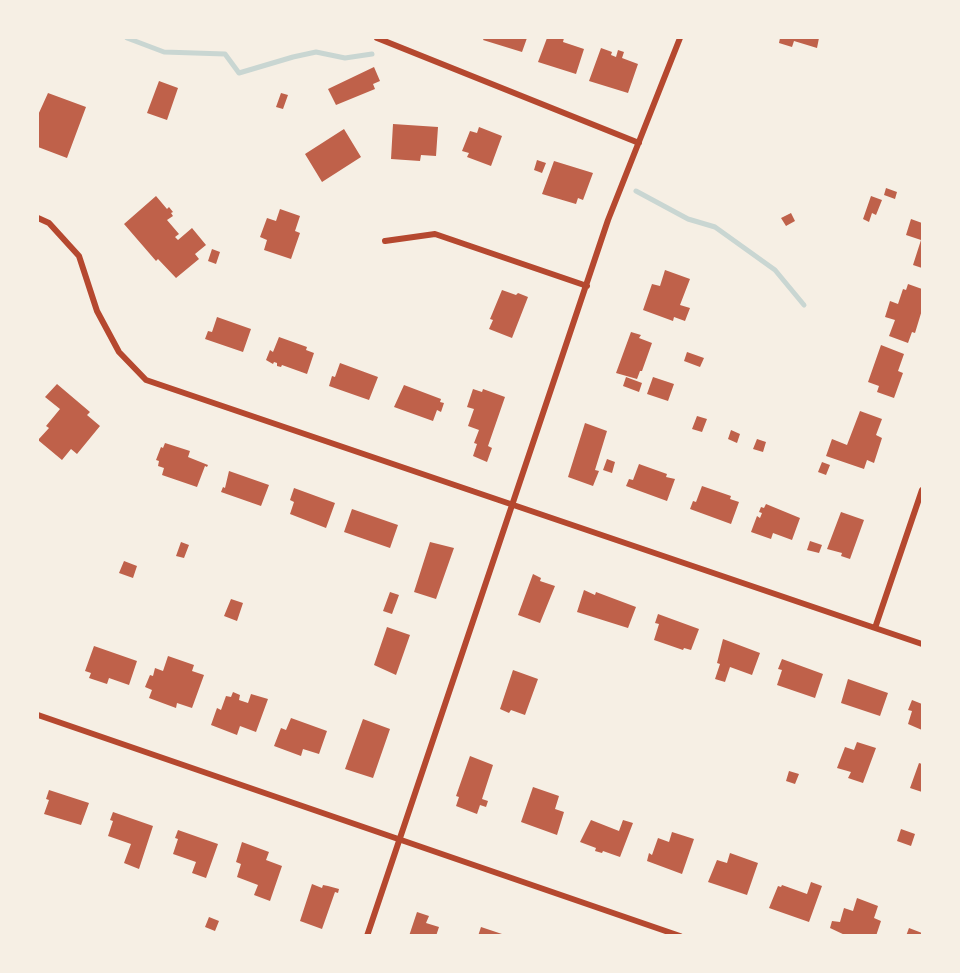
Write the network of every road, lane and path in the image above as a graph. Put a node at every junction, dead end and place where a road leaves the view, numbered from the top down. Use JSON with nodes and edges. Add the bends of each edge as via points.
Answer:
{"nodes":[{"id":1,"x":377,"y":38,"type":"edge"},
{"id":2,"x":680,"y":38,"type":"edge"},
{"id":3,"x":639,"y":143,"type":"junction"},
{"id":4,"x":38,"y":218,"type":"edge"},
{"id":5,"x":385,"y":241,"type":"dead end"},
{"id":6,"x":587,"y":286,"type":"junction"},
{"id":7,"x":922,"y":490,"type":"edge"},
{"id":8,"x":514,"y":504,"type":"junction"},
{"id":9,"x":875,"y":628,"type":"junction"},
{"id":10,"x":922,"y":644,"type":"edge"},
{"id":11,"x":38,"y":715,"type":"edge"},
{"id":12,"x":400,"y":838,"type":"junction"},
{"id":13,"x":366,"y":936,"type":"edge"},
{"id":14,"x":680,"y":936,"type":"edge"}],
"edges":[{"from":1,"to":3,"type":"street"},
{"from":2,"to":3,"type":"street"},
{"from":3,"to":6,"type":"street"},
{"from":4,"to":8,"type":"street","via":[[49,223],[79,256],[98,311],[119,352],[147,380]]},
{"from":5,"to":6,"type":"street","via":[[435,234]]},
{"from":6,"to":8,"type":"street"},
{"from":7,"to":9,"type":"street"},
{"from":8,"to":9,"type":"street"},
{"from":8,"to":12,"type":"street"},
{"from":9,"to":10,"type":"street"},
{"from":11,"to":12,"type":"street"},
{"from":12,"to":13,"type":"street"},
{"from":12,"to":14,"type":"street"}]}
